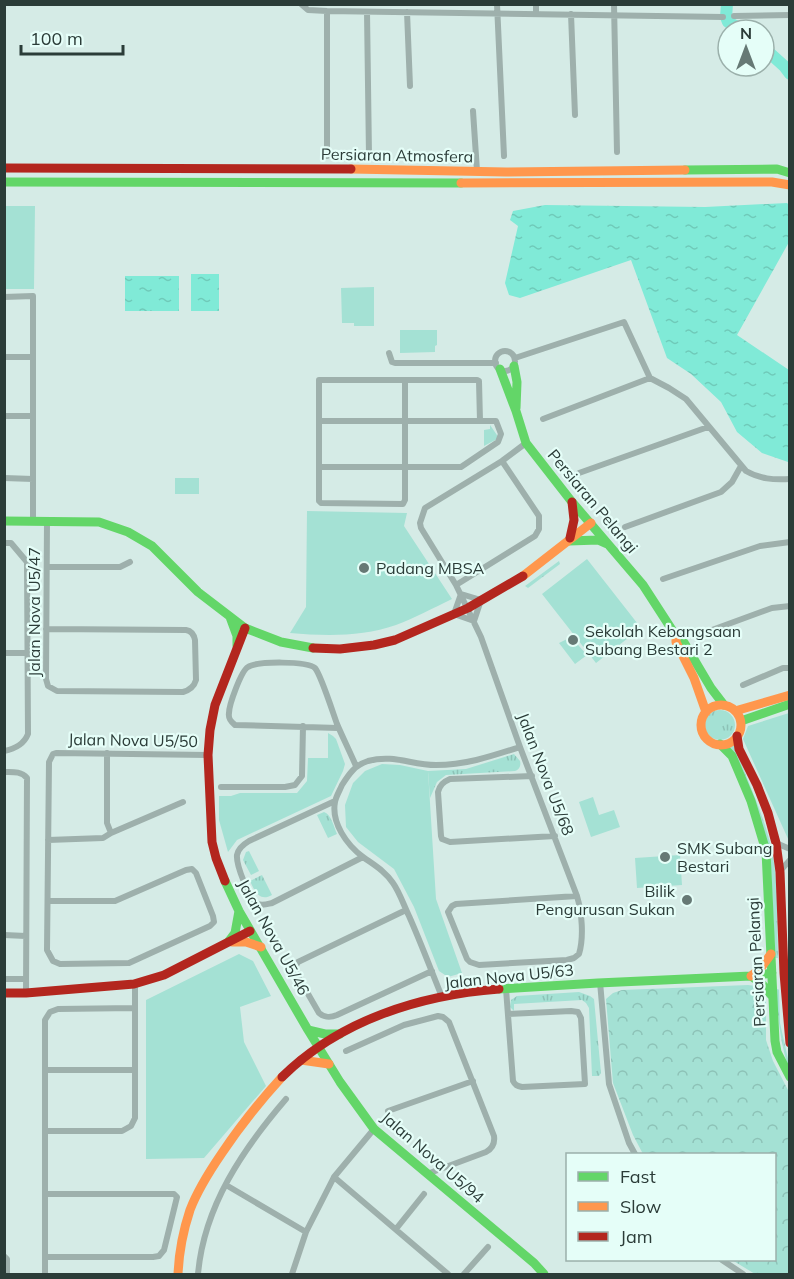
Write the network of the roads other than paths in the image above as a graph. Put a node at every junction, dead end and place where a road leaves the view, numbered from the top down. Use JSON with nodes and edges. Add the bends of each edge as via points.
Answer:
{"nodes":[{"id":1,"x":301,"y":4,"type":"edge"},
{"id":2,"x":448,"y":4,"type":"edge"},
{"id":3,"x":486,"y":4,"type":"edge"},
{"id":4,"x":496,"y":4,"type":"edge"},
{"id":5,"x":536,"y":4,"type":"edge"},
{"id":6,"x":614,"y":4,"type":"edge"},
{"id":7,"x":327,"y":11,"type":"junction"},
{"id":8,"x":368,"y":12,"type":"junction"},
{"id":9,"x":407,"y":12,"type":"junction"},
{"id":10,"x":447,"y":13,"type":"junction"},
{"id":11,"x":480,"y":13,"type":"junction"},
{"id":12,"x":496,"y":13,"type":"junction"},
{"id":13,"x":536,"y":14,"type":"junction"},
{"id":14,"x":571,"y":14,"type":"junction"},
{"id":15,"x":614,"y":15,"type":"junction"},
{"id":16,"x":789,"y":15,"type":"edge"},
{"id":17,"x":734,"y":16,"type":"dead end"},
{"id":18,"x":723,"y":17,"type":"dead end"},
{"id":19,"x":410,"y":86,"type":"dead end"},
{"id":20,"x":473,"y":111,"type":"dead end"},
{"id":21,"x":575,"y":115,"type":"dead end"},
{"id":22,"x":617,"y":152,"type":"dead end"},
{"id":23,"x":327,"y":156,"type":"dead end"},
{"id":24,"x":369,"y":156,"type":"dead end"},
{"id":25,"x":504,"y":156,"type":"dead end"},
{"id":26,"x":4,"y":168,"type":"edge"},
{"id":27,"x":477,"y":171,"type":"junction"},
{"id":28,"x":789,"y":173,"type":"edge"},
{"id":29,"x":4,"y":182,"type":"edge"},
{"id":30,"x":789,"y":185,"type":"edge"},
{"id":31,"x":4,"y":297,"type":"edge"},
{"id":32,"x":388,"y":353,"type":"dead end"},
{"id":33,"x":4,"y":357,"type":"edge"},
{"id":34,"x":33,"y":357,"type":"junction"},
{"id":35,"x":514,"y":362,"type":"junction"},
{"id":36,"x":498,"y":366,"type":"junction"},
{"id":37,"x":404,"y":377,"type":"junction"},
{"id":38,"x":650,"y":378,"type":"junction"},
{"id":39,"x":516,"y":411,"type":"junction"},
{"id":40,"x":4,"y":416,"type":"edge"},
{"id":41,"x":33,"y":416,"type":"junction"},
{"id":42,"x":543,"y":418,"type":"dead end"},
{"id":43,"x":319,"y":421,"type":"junction"},
{"id":44,"x":405,"y":421,"type":"junction"},
{"id":45,"x":480,"y":421,"type":"junction"},
{"id":46,"x":708,"y":427,"type":"junction"},
{"id":47,"x":526,"y":443,"type":"junction"},
{"id":48,"x":502,"y":461,"type":"junction"},
{"id":49,"x":741,"y":466,"type":"junction"},
{"id":50,"x":319,"y":467,"type":"junction"},
{"id":51,"x":405,"y":467,"type":"junction"},
{"id":52,"x":579,"y":473,"type":"dead end"},
{"id":53,"x":4,"y":478,"type":"edge"},
{"id":54,"x":33,"y":478,"type":"junction"},
{"id":55,"x":789,"y":479,"type":"edge"},
{"id":56,"x":572,"y":502,"type":"junction"},
{"id":57,"x":4,"y":521,"type":"edge"},
{"id":58,"x":33,"y":521,"type":"junction"},
{"id":59,"x":47,"y":521,"type":"junction"},
{"id":60,"x":591,"y":523,"type":"junction"},
{"id":61,"x":625,"y":527,"type":"dead end"},
{"id":62,"x":569,"y":541,"type":"junction"},
{"id":63,"x":789,"y":542,"type":"edge"},
{"id":64,"x":4,"y":543,"type":"edge"},
{"id":65,"x":609,"y":545,"type":"junction"},
{"id":66,"x":130,"y":562,"type":"dead end"},
{"id":67,"x":47,"y":567,"type":"junction"},
{"id":68,"x":663,"y":579,"type":"dead end"},
{"id":69,"x":456,"y":585,"type":"junction"},
{"id":70,"x":461,"y":594,"type":"junction"},
{"id":71,"x":481,"y":600,"type":"junction"},
{"id":72,"x":789,"y":606,"type":"edge"},
{"id":73,"x":468,"y":608,"type":"junction"},
{"id":74,"x":454,"y":614,"type":"junction"},
{"id":75,"x":230,"y":616,"type":"junction"},
{"id":76,"x":474,"y":621,"type":"junction"},
{"id":77,"x":245,"y":628,"type":"junction"},
{"id":78,"x":46,"y":629,"type":"junction"},
{"id":79,"x":701,"y":634,"type":"dead end"},
{"id":80,"x":266,"y":636,"type":"junction"},
{"id":81,"x":676,"y":636,"type":"junction"},
{"id":82,"x":237,"y":649,"type":"junction"},
{"id":83,"x":4,"y":653,"type":"edge"},
{"id":84,"x":28,"y":653,"type":"junction"},
{"id":85,"x":789,"y":668,"type":"edge"},
{"id":86,"x":744,"y":685,"type":"dead end"},
{"id":87,"x":789,"y":695,"type":"edge"},
{"id":88,"x":789,"y":704,"type":"edge"},
{"id":89,"x":724,"y":705,"type":"junction"},
{"id":90,"x":735,"y":711,"type":"junction"},
{"id":91,"x":706,"y":712,"type":"junction"},
{"id":92,"x":741,"y":721,"type":"junction"},
{"id":93,"x":303,"y":726,"type":"junction"},
{"id":94,"x":339,"y":728,"type":"junction"},
{"id":95,"x":737,"y":736,"type":"junction"},
{"id":96,"x":720,"y":744,"type":"junction"},
{"id":97,"x":520,"y":747,"type":"junction"},
{"id":98,"x":4,"y":751,"type":"edge"},
{"id":99,"x":107,"y":753,"type":"junction"},
{"id":100,"x":208,"y":755,"type":"junction"},
{"id":101,"x":356,"y":766,"type":"junction"},
{"id":102,"x":4,"y":772,"type":"edge"},
{"id":103,"x":532,"y":776,"type":"junction"},
{"id":104,"x":221,"y":787,"type":"dead end"},
{"id":105,"x":335,"y":801,"type":"junction"},
{"id":106,"x":183,"y":802,"type":"dead end"},
{"id":107,"x":111,"y":833,"type":"junction"},
{"id":108,"x":555,"y":836,"type":"junction"},
{"id":109,"x":48,"y":840,"type":"junction"},
{"id":110,"x":776,"y":843,"type":"junction"},
{"id":111,"x":789,"y":849,"type":"edge"},
{"id":112,"x":363,"y":857,"type":"junction"},
{"id":113,"x":789,"y":860,"type":"edge"},
{"id":114,"x":780,"y":872,"type":"junction"},
{"id":115,"x":578,"y":896,"type":"junction"},
{"id":116,"x":48,"y":901,"type":"junction"},
{"id":117,"x":406,"y":910,"type":"junction"},
{"id":118,"x":239,"y":911,"type":"junction"},
{"id":119,"x":250,"y":931,"type":"junction"},
{"id":120,"x":4,"y":936,"type":"edge"},
{"id":121,"x":26,"y":936,"type":"junction"},
{"id":122,"x":228,"y":942,"type":"junction"},
{"id":123,"x":261,"y":947,"type":"junction"},
{"id":124,"x":771,"y":954,"type":"junction"},
{"id":125,"x":786,"y":959,"type":"edge"},
{"id":126,"x":432,"y":971,"type":"junction"},
{"id":127,"x":772,"y":973,"type":"junction"},
{"id":128,"x":787,"y":973,"type":"edge"},
{"id":129,"x":751,"y":976,"type":"junction"},
{"id":130,"x":4,"y":979,"type":"edge"},
{"id":131,"x":26,"y":979,"type":"junction"},
{"id":132,"x":600,"y":982,"type":"junction"},
{"id":133,"x":135,"y":984,"type":"junction"},
{"id":134,"x":506,"y":989,"type":"junction"},
{"id":135,"x":787,"y":989,"type":"edge"},
{"id":136,"x":4,"y":993,"type":"edge"},
{"id":137,"x":26,"y":993,"type":"junction"},
{"id":138,"x":772,"y":996,"type":"junction"},
{"id":139,"x":442,"y":997,"type":"junction"},
{"id":140,"x":135,"y":1008,"type":"junction"},
{"id":141,"x":508,"y":1014,"type":"junction"},
{"id":142,"x":308,"y":1030,"type":"junction"},
{"id":143,"x":340,"y":1034,"type":"junction"},
{"id":144,"x":789,"y":1042,"type":"edge"},
{"id":145,"x":319,"y":1048,"type":"junction"},
{"id":146,"x":346,"y":1051,"type":"dead end"},
{"id":147,"x":301,"y":1060,"type":"junction"},
{"id":148,"x":329,"y":1064,"type":"junction"},
{"id":149,"x":45,"y":1070,"type":"junction"},
{"id":150,"x":135,"y":1070,"type":"junction"},
{"id":151,"x":789,"y":1077,"type":"edge"},
{"id":152,"x":473,"y":1082,"type":"junction"},
{"id":153,"x":286,"y":1099,"type":"dead end"},
{"id":154,"x":388,"y":1111,"type":"dead end"},
{"id":155,"x":374,"y":1129,"type":"junction"},
{"id":156,"x":45,"y":1131,"type":"junction"},
{"id":157,"x":634,"y":1153,"type":"edge"},
{"id":158,"x":427,"y":1174,"type":"junction"},
{"id":159,"x":334,"y":1177,"type":"junction"},
{"id":160,"x":226,"y":1185,"type":"junction"},
{"id":161,"x":45,"y":1194,"type":"junction"},
{"id":162,"x":424,"y":1194,"type":"dead end"},
{"id":163,"x":396,"y":1229,"type":"junction"},
{"id":164,"x":306,"y":1232,"type":"junction"},
{"id":165,"x":488,"y":1246,"type":"dead end"},
{"id":166,"x":4,"y":1256,"type":"edge"},
{"id":167,"x":45,"y":1257,"type":"junction"},
{"id":168,"x":723,"y":1261,"type":"edge"},
{"id":169,"x":7,"y":1275,"type":"edge"},
{"id":170,"x":45,"y":1275,"type":"edge"},
{"id":171,"x":178,"y":1275,"type":"edge"},
{"id":172,"x":198,"y":1275,"type":"edge"},
{"id":173,"x":292,"y":1275,"type":"edge"},
{"id":174,"x":448,"y":1275,"type":"edge"},
{"id":175,"x":464,"y":1275,"type":"edge"},
{"id":176,"x":544,"y":1275,"type":"edge"},
{"id":177,"x":743,"y":1275,"type":"edge"}],
"edges":[{"from":1,"to":7,"type":"street","via":[[308,10]]},
{"from":2,"to":10,"type":"street"},
{"from":3,"to":11,"type":"street"},
{"from":4,"to":12,"type":"street"},
{"from":5,"to":13,"type":"street"},
{"from":6,"to":15,"type":"street"},
{"from":7,"to":8,"type":"street"},
{"from":7,"to":23,"type":"street"},
{"from":8,"to":9,"type":"street"},
{"from":8,"to":24,"type":"street"},
{"from":9,"to":10,"type":"street"},
{"from":9,"to":19,"type":"street"},
{"from":10,"to":11,"type":"street"},
{"from":11,"to":12,"type":"street"},
{"from":12,"to":13,"type":"street"},
{"from":12,"to":25,"type":"street"},
{"from":13,"to":14,"type":"street"},
{"from":14,"to":15,"type":"street"},
{"from":14,"to":21,"type":"street"},
{"from":15,"to":18,"type":"street"},
{"from":15,"to":22,"type":"street"},
{"from":16,"to":17,"type":"street"},
{"from":20,"to":27,"type":"street"},
{"from":26,"to":27,"type":"street","name":"Persiaran Atmosfera"},
{"from":27,"to":28,"type":"street","name":"Persiaran Atmosfera","via":[[766,169]]},
{"from":29,"to":30,"type":"street","name":"Persiaran Atmosfera"},
{"from":31,"to":34,"type":"street","via":[[33,296]]},
{"from":32,"to":36,"type":"street","via":[[395,363]]},
{"from":33,"to":34,"type":"street"},
{"from":34,"to":41,"type":"street"},
{"from":35,"to":36,"type":"street","via":[[506,370]]},
{"from":35,"to":36,"type":"street","via":[[511,353],[505,351],[497,356]]},
{"from":35,"to":38,"type":"street","via":[[624,321]]},
{"from":35,"to":39,"type":"street"},
{"from":36,"to":39,"type":"street","name":"Persiaran Pelangi"},
{"from":37,"to":43,"type":"street","via":[[319,380]]},
{"from":37,"to":44,"type":"street"},
{"from":37,"to":45,"type":"street","via":[[479,381]]},
{"from":38,"to":42,"type":"street"},
{"from":38,"to":46,"type":"street","via":[[686,399]]},
{"from":39,"to":47,"type":"street","name":"Persiaran Pelangi"},
{"from":40,"to":41,"type":"street"},
{"from":41,"to":54,"type":"street"},
{"from":43,"to":44,"type":"street"},
{"from":43,"to":50,"type":"street"},
{"from":44,"to":45,"type":"street"},
{"from":44,"to":51,"type":"street"},
{"from":45,"to":51,"type":"street","via":[[496,421],[501,434],[498,442],[461,467]]},
{"from":46,"to":49,"type":"street"},
{"from":46,"to":52,"type":"street"},
{"from":47,"to":48,"type":"street"},
{"from":47,"to":56,"type":"street","name":"Persiaran Pelangi"},
{"from":48,"to":69,"type":"street","name":"Jalan Nova U5/68","via":[[423,512],[421,528]]},
{"from":48,"to":69,"type":"street","via":[[539,516],[539,529],[535,537]]},
{"from":49,"to":55,"type":"street","via":[[770,480]]},
{"from":49,"to":61,"type":"street","via":[[721,492]]},
{"from":50,"to":51,"type":"street"},
{"from":50,"to":51,"type":"street","via":[[321,503],[403,504]]},
{"from":53,"to":54,"type":"street"},
{"from":54,"to":58,"type":"street"},
{"from":56,"to":60,"type":"street","name":"Persiaran Pelangi"},
{"from":56,"to":62,"type":"street","via":[[575,516]]},
{"from":57,"to":58,"type":"street"},
{"from":58,"to":59,"type":"street"},
{"from":59,"to":67,"type":"street","name":"Jalan Nova U5/47"},
{"from":59,"to":75,"type":"street","via":[[99,522],[128,532],[152,546],[198,592]]},
{"from":60,"to":62,"type":"street"},
{"from":60,"to":65,"type":"street","name":"Persiaran Pelangi"},
{"from":62,"to":65,"type":"street","via":[[598,540]]},
{"from":62,"to":71,"type":"street","via":[[519,579]]},
{"from":63,"to":68,"type":"street","via":[[760,546]]},
{"from":64,"to":84,"type":"street","via":[[11,543],[27,562]]},
{"from":65,"to":81,"type":"street","name":"Persiaran Pelangi","via":[[643,585]]},
{"from":66,"to":67,"type":"street","via":[[120,567]]},
{"from":67,"to":78,"type":"street","name":"Jalan Nova U5/47"},
{"from":69,"to":70,"type":"street","name":"Jalan Nova U5/68"},
{"from":70,"to":71,"type":"street"},
{"from":70,"to":73,"type":"street","name":"Jalan Nova U5/68"},
{"from":70,"to":74,"type":"street"},
{"from":71,"to":73,"type":"street"},
{"from":71,"to":76,"type":"street"},
{"from":72,"to":79,"type":"street","via":[[772,608]]},
{"from":73,"to":74,"type":"street"},
{"from":73,"to":76,"type":"street","name":"Jalan Nova U5/68"},
{"from":74,"to":76,"type":"street"},
{"from":74,"to":80,"type":"street","via":[[395,640],[340,649],[310,648]]},
{"from":75,"to":77,"type":"street"},
{"from":75,"to":82,"type":"street"},
{"from":76,"to":97,"type":"street","name":"Jalan Nova U5/68"},
{"from":77,"to":80,"type":"street"},
{"from":77,"to":82,"type":"street","name":"Jalan Nova U5/46"},
{"from":78,"to":78,"type":"street","name":"Jalan Nova U5/47","via":[[186,630],[195,640],[195,685],[188,691],[57,691],[48,687],[46,679]]},
{"from":80,"to":82,"type":"street","via":[[256,637]]},
{"from":81,"to":89,"type":"street","name":"Persiaran Pelangi","via":[[682,639]]},
{"from":81,"to":91,"type":"street","name":"Persiaran Pelangi"},
{"from":82,"to":100,"type":"street","name":"Jalan Nova U5/46","via":[[214,705]]},
{"from":83,"to":84,"type":"street"},
{"from":84,"to":98,"type":"street","via":[[28,734],[20,746]]},
{"from":85,"to":86,"type":"street"},
{"from":87,"to":90,"type":"street"},
{"from":88,"to":92,"type":"street"},
{"from":89,"to":90,"type":"street"},
{"from":89,"to":91,"type":"street"},
{"from":90,"to":92,"type":"street"},
{"from":91,"to":96,"type":"street","via":[[702,730],[709,740]]},
{"from":92,"to":95,"type":"street"},
{"from":93,"to":94,"type":"street"},
{"from":93,"to":94,"type":"street","via":[[231,722],[228,714],[246,668],[256,663],[312,666]]},
{"from":93,"to":104,"type":"street","via":[[302,776],[295,785]]},
{"from":94,"to":101,"type":"street"},
{"from":95,"to":96,"type":"street"},
{"from":95,"to":110,"type":"street","name":"Persiaran Pelangi"},
{"from":96,"to":124,"type":"street","name":"Persiaran Pelangi","via":[[732,756],[751,801],[765,851]]},
{"from":97,"to":101,"type":"street","via":[[462,764],[434,765],[384,758]]},
{"from":97,"to":103,"type":"street","name":"Jalan Nova U5/68"},
{"from":99,"to":100,"type":"street","name":"Jalan Nova U5/50"},
{"from":99,"to":107,"type":"street","via":[[107,823]]},
{"from":99,"to":109,"type":"street","name":"Jalan Nova U5/50","via":[[53,754],[48,762]]},
{"from":100,"to":118,"type":"street","name":"Jalan Nova U5/46","via":[[214,850]]},
{"from":101,"to":105,"type":"street"},
{"from":102,"to":121,"type":"street","via":[[19,772],[27,778]]},
{"from":103,"to":108,"type":"street","name":"Jalan Nova U5/68"},
{"from":103,"to":108,"type":"street","via":[[445,781],[438,792],[442,839],[450,842]]},
{"from":105,"to":112,"type":"street","via":[[342,835]]},
{"from":105,"to":112,"type":"street","via":[[243,845],[237,857],[253,899],[262,905],[272,903]]},
{"from":106,"to":107,"type":"street"},
{"from":107,"to":109,"type":"street","via":[[103,838]]},
{"from":108,"to":115,"type":"street","name":"Jalan Nova U5/68"},
{"from":109,"to":116,"type":"street"},
{"from":110,"to":111,"type":"street"},
{"from":110,"to":114,"type":"street","name":"Persiaran Pelangi"},
{"from":112,"to":117,"type":"street","via":[[394,884]]},
{"from":113,"to":114,"type":"street"},
{"from":114,"to":125,"type":"street","name":"Persiaran Pelangi"},
{"from":115,"to":115,"type":"street","name":"Jalan Nova U5/68","via":[[456,904],[448,912],[467,959],[474,964],[567,960],[579,954],[581,943]]},
{"from":116,"to":116,"type":"street","via":[[47,950],[53,961],[60,964],[129,963],[214,922],[192,869],[116,901]]},
{"from":117,"to":126,"type":"street"},
{"from":117,"to":126,"type":"street","via":[[298,962],[297,973],[319,1013],[328,1017]]},
{"from":118,"to":119,"type":"street","name":"Jalan Nova U5/46"},
{"from":118,"to":122,"type":"street","via":[[235,933]]},
{"from":119,"to":122,"type":"street"},
{"from":119,"to":123,"type":"street","name":"Jalan Nova U5/46"},
{"from":120,"to":121,"type":"street"},
{"from":121,"to":131,"type":"street"},
{"from":122,"to":123,"type":"street","via":[[249,942]]},
{"from":122,"to":133,"type":"street","via":[[164,975]]},
{"from":123,"to":142,"type":"street","name":"Jalan Nova U5/46"},
{"from":124,"to":127,"type":"street","name":"Persiaran Pelangi"},
{"from":124,"to":129,"type":"street"},
{"from":125,"to":128,"type":"street","name":"Persiaran Pelangi"},
{"from":126,"to":139,"type":"street"},
{"from":127,"to":128,"type":"street"},
{"from":127,"to":129,"type":"street","name":"Jalan Nova U5/63"},
{"from":127,"to":138,"type":"street","name":"Persiaran Pelangi"},
{"from":128,"to":135,"type":"street","name":"Persiaran Pelangi"},
{"from":129,"to":132,"type":"street","name":"Jalan Nova U5/63"},
{"from":129,"to":138,"type":"street"},
{"from":130,"to":131,"type":"street"},
{"from":131,"to":137,"type":"street"},
{"from":132,"to":134,"type":"street","name":"Jalan Nova U5/63"},
{"from":132,"to":157,"type":"street","via":[[609,1084]]},
{"from":133,"to":137,"type":"street"},
{"from":133,"to":140,"type":"street"},
{"from":134,"to":139,"type":"street","name":"Jalan Nova U5/63"},
{"from":134,"to":141,"type":"street"},
{"from":135,"to":144,"type":"street","name":"Persiaran Pelangi"},
{"from":136,"to":137,"type":"street"},
{"from":138,"to":151,"type":"street","name":"Persiaran Pelangi","via":[[777,1052]]},
{"from":139,"to":143,"type":"street","name":"Jalan Nova U5/63","via":[[409,1004]]},
{"from":140,"to":149,"type":"street","via":[[50,1012],[45,1020]]},
{"from":140,"to":150,"type":"street"},
{"from":141,"to":141,"type":"street","via":[[578,1012],[585,1084],[517,1086],[513,1081]]},
{"from":142,"to":143,"type":"street"},
{"from":142,"to":145,"type":"street","name":"Jalan Nova U5/46"},
{"from":142,"to":147,"type":"street","via":[[308,1044]]},
{"from":143,"to":145,"type":"street","name":"Jalan Nova U5/63"},
{"from":143,"to":148,"type":"street","via":[[332,1047]]},
{"from":145,"to":147,"type":"street","name":"Jalan Nova U5/63"},
{"from":145,"to":148,"type":"street","name":"Jalan Nova U5/94"},
{"from":146,"to":152,"type":"street","via":[[404,1025],[443,1017],[449,1022]]},
{"from":147,"to":148,"type":"street"},
{"from":147,"to":171,"type":"street","name":"Jalan Nova U5/63","via":[[239,1128],[206,1177],[188,1218]]},
{"from":148,"to":155,"type":"street","name":"Jalan Nova U5/94"},
{"from":149,"to":150,"type":"street"},
{"from":149,"to":156,"type":"street"},
{"from":150,"to":156,"type":"street","via":[[135,1118],[131,1126],[122,1131]]},
{"from":152,"to":154,"type":"street"},
{"from":152,"to":158,"type":"street","via":[[495,1142],[491,1150]]},
{"from":153,"to":160,"type":"street","via":[[252,1141]]},
{"from":155,"to":158,"type":"street","name":"Jalan Nova U5/94"},
{"from":155,"to":159,"type":"street"},
{"from":156,"to":161,"type":"street"},
{"from":158,"to":176,"type":"street","name":"Jalan Nova U5/94"},
{"from":159,"to":163,"type":"street"},
{"from":159,"to":164,"type":"street"},
{"from":160,"to":164,"type":"street"},
{"from":160,"to":172,"type":"street","via":[[203,1242]]},
{"from":161,"to":167,"type":"street"},
{"from":161,"to":167,"type":"street","via":[[177,1197],[164,1251],[159,1256]]},
{"from":162,"to":163,"type":"street"},
{"from":163,"to":174,"type":"street"},
{"from":164,"to":173,"type":"street"},
{"from":165,"to":175,"type":"street"},
{"from":166,"to":169,"type":"street"},
{"from":167,"to":170,"type":"street"},
{"from":168,"to":177,"type":"street"}]}
